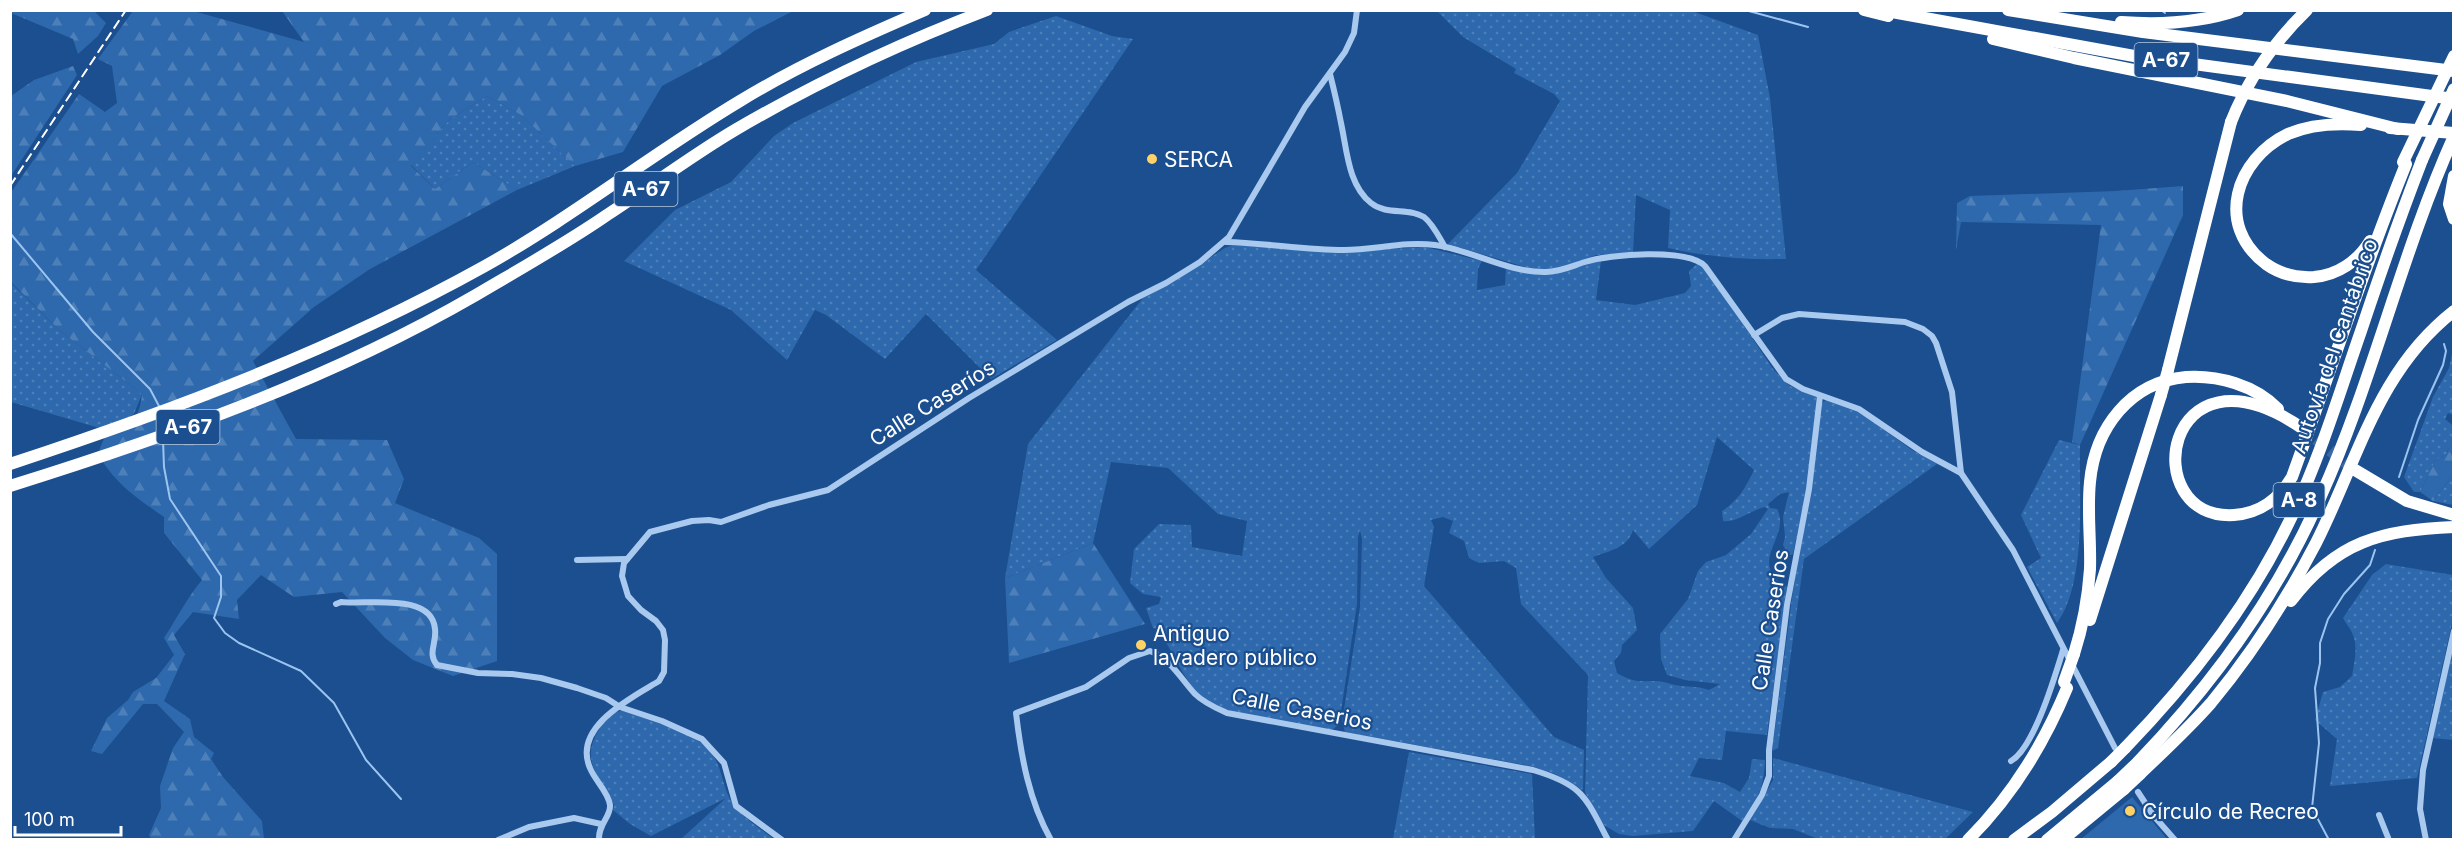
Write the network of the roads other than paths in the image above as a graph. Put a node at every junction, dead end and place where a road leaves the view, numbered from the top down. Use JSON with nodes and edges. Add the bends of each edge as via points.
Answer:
{"nodes":[{"id":1,"x":925,"y":10,"type":"edge"},
{"id":2,"x":987,"y":10,"type":"edge"},
{"id":3,"x":1357,"y":10,"type":"edge"},
{"id":4,"x":1864,"y":10,"type":"edge"},
{"id":5,"x":1881,"y":10,"type":"edge"},
{"id":6,"x":2008,"y":10,"type":"edge"},
{"id":7,"x":2032,"y":10,"type":"edge"},
{"id":8,"x":2238,"y":10,"type":"edge"},
{"id":9,"x":2307,"y":10,"type":"edge"},
{"id":10,"x":2454,"y":56,"type":"edge"},
{"id":11,"x":2454,"y":71,"type":"edge"},
{"id":12,"x":1330,"y":74,"type":"junction"},
{"id":13,"x":2454,"y":89,"type":"edge"},
{"id":14,"x":2454,"y":99,"type":"edge"},
{"id":15,"x":2398,"y":129,"type":"junction"},
{"id":16,"x":2454,"y":135,"type":"edge"},
{"id":17,"x":2404,"y":163,"type":"junction"},
{"id":18,"x":2454,"y":176,"type":"edge"},
{"id":19,"x":2454,"y":219,"type":"edge"},
{"id":20,"x":1226,"y":242,"type":"junction"},
{"id":21,"x":1445,"y":247,"type":"junction"},
{"id":22,"x":2454,"y":311,"type":"edge"},
{"id":23,"x":1754,"y":335,"type":"junction"},
{"id":24,"x":1820,"y":396,"type":"junction"},
{"id":25,"x":2282,"y":415,"type":"junction"},
{"id":26,"x":2302,"y":428,"type":"tunnel mouth"},
{"id":27,"x":10,"y":464,"type":"edge"},
{"id":28,"x":2355,"y":470,"type":"tunnel mouth"},
{"id":29,"x":1961,"y":473,"type":"junction"},
{"id":30,"x":10,"y":486,"type":"edge"},
{"id":31,"x":2454,"y":514,"type":"edge"},
{"id":32,"x":2454,"y":527,"type":"edge"},
{"id":33,"x":627,"y":559,"type":"junction"},
{"id":34,"x":577,"y":560,"type":"dead end"},
{"id":35,"x":336,"y":604,"type":"dead end"},
{"id":36,"x":2454,"y":631,"type":"edge"},
{"id":37,"x":2071,"y":655,"type":"junction"},
{"id":38,"x":2220,"y":691,"type":"junction"},
{"id":39,"x":620,"y":707,"type":"junction"},
{"id":40,"x":2120,"y":748,"type":"junction"},
{"id":41,"x":2011,"y":761,"type":"dead end"},
{"id":42,"x":2139,"y":768,"type":"junction"},
{"id":43,"x":2121,"y":785,"type":"junction"},
{"id":44,"x":2138,"y":792,"type":"dead end"},
{"id":45,"x":2379,"y":815,"type":"dead end"},
{"id":46,"x":601,"y":824,"type":"junction"},
{"id":47,"x":507,"y":838,"type":"edge"},
{"id":48,"x":498,"y":840,"type":"edge"},
{"id":49,"x":599,"y":840,"type":"edge"},
{"id":50,"x":782,"y":840,"type":"edge"},
{"id":51,"x":1051,"y":840,"type":"edge"},
{"id":52,"x":1608,"y":840,"type":"edge"},
{"id":53,"x":1734,"y":840,"type":"edge"},
{"id":54,"x":1968,"y":840,"type":"edge"},
{"id":55,"x":2014,"y":840,"type":"edge"},
{"id":56,"x":2048,"y":840,"type":"edge"},
{"id":57,"x":2062,"y":840,"type":"edge"},
{"id":58,"x":2175,"y":840,"type":"edge"},
{"id":59,"x":2389,"y":840,"type":"edge"},
{"id":60,"x":2426,"y":840,"type":"edge"}],
"edges":[{"from":1,"to":27,"type":"highway","number":"A-67","via":[[788,74],[434,294],[298,359],[195,401]]},
{"from":2,"to":30,"type":"highway","number":"A-67","via":[[868,58],[811,87],[725,136],[604,218],[404,334],[310,378],[188,426]]},
{"from":3,"to":12,"type":"street","name":"Calle Caseríos","via":[[1352,39]]},
{"from":4,"to":15,"type":"highway","via":[[2287,101]]},
{"from":5,"to":14,"type":"highway","number":"A-67","via":[[2134,56]]},
{"from":6,"to":11,"type":"highway","number":"A-67","via":[[2143,32]]},
{"from":7,"to":8,"type":"highway","via":[[2094,20],[2159,23],[2200,20]]},
{"from":9,"to":37,"type":"highway","bridge":true,"via":[[2265,57],[2231,122],[2161,395]]},
{"from":10,"to":17,"type":"highway","bridge":true},
{"from":12,"to":20,"type":"street","name":"Calle Caseríos","via":[[1305,107]]},
{"from":12,"to":21,"type":"street","via":[[1350,167],[1359,189],[1371,204],[1425,218]]},
{"from":13,"to":40,"type":"highway","name":"Autovía del Cantábrico","number":"A-8","bridge":true,"via":[[2422,160],[2331,420],[2290,520],[2260,577],[2220,636],[2180,688]]},
{"from":15,"to":16,"type":"highway"},
{"from":15,"to":17,"type":"highway","via":[[2320,126],[2298,130],[2272,144],[2252,162],[2239,187],[2236,207],[2243,236],[2263,261],[2284,273],[2310,277],[2336,272],[2358,257],[2368,243]]},
{"from":16,"to":42,"type":"highway","name":"Autovía del Cantábrico","number":"A-8","via":[[2400,275],[2339,452],[2299,543],[2263,606],[2223,664]]},
{"from":17,"to":25,"type":"highway","via":[[2286,486],[2268,505],[2240,514],[2206,510],[2187,495],[2176,472],[2175,449],[2180,431],[2191,415],[2210,404],[2231,401],[2252,403]]},
{"from":18,"to":19,"type":"highway","via":[[2450,204]]},
{"from":20,"to":21,"type":"street","via":[[1349,250],[1395,244]]},
{"from":20,"to":33,"type":"street","name":"Calle Caseríos","via":[[1166,283],[924,425],[828,490],[722,522],[692,521],[650,532]]},
{"from":21,"to":23,"type":"street","via":[[1545,272],[1603,258],[1660,254],[1696,259]]},
{"from":22,"to":38,"type":"highway","via":[[2413,350],[2388,386],[2304,565]]},
{"from":23,"to":24,"type":"street","via":[[1786,380]]},
{"from":23,"to":29,"type":"street","via":[[1782,318],[1799,314],[1905,322],[1923,329],[1936,343],[1952,392]]},
{"from":24,"to":29,"type":"street","via":[[1859,409]]},
{"from":24,"to":53,"type":"street","name":"Calle Caserios","via":[[1809,489],[1787,605],[1768,780]]},
{"from":25,"to":26,"type":"highway"},
{"from":25,"to":37,"type":"highway","via":[[2277,407],[2244,386],[2216,378],[2189,377],[2175,378],[2142,391],[2117,412],[2101,439],[2092,471],[2089,586],[2083,621]]},
{"from":28,"to":31,"type":"highway","via":[[2407,501]]},
{"from":29,"to":37,"type":"street","via":[[2013,549]]},
{"from":32,"to":38,"type":"highway","via":[[2387,534],[2337,554],[2304,584],[2239,672]]},
{"from":33,"to":34,"type":"street"},
{"from":33,"to":39,"type":"street","via":[[622,576],[624,589],[663,630],[664,672],[659,681]]},
{"from":35,"to":39,"type":"street","via":[[418,606],[435,626],[432,654],[437,665],[541,678],[598,695]]},
{"from":36,"to":60,"type":"street","via":[[2423,770],[2421,809]]},
{"from":37,"to":40,"type":"street"},
{"from":37,"to":41,"type":"street","via":[[2036,726],[2018,757]]},
{"from":37,"to":54,"type":"highway","bridge":true,"via":[[2066,685],[2028,767]]},
{"from":38,"to":42,"type":"highway","via":[[2193,723]]},
{"from":39,"to":46,"type":"street","via":[[602,719],[586,753],[589,768],[609,799],[610,812]]},
{"from":39,"to":50,"type":"street","via":[[702,739],[724,763],[736,806]]},
{"from":40,"to":55,"type":"highway","name":"Autovía del Cantábrico","number":"A-8","bridge":true,"via":[[2111,762]]},
{"from":42,"to":43,"type":"highway","name":"Autovía del Cantábrico","number":"A-8","bridge":true},
{"from":43,"to":56,"type":"highway","name":"Autovía del Cantábrico","number":"A-8"},
{"from":43,"to":57,"type":"highway"},
{"from":44,"to":58,"type":"street"},
{"from":45,"to":59,"type":"street"},
{"from":46,"to":47,"type":"street","via":[[574,818],[529,827]]},
{"from":46,"to":49,"type":"street"},
{"from":47,"to":48,"type":"street"},
{"from":51,"to":52,"type":"street","name":"Calle Caserios","via":[[1027,777],[1016,713],[1086,687],[1130,658],[1150,651],[1164,659],[1195,694],[1227,713],[1551,775],[1585,796]]}]}
